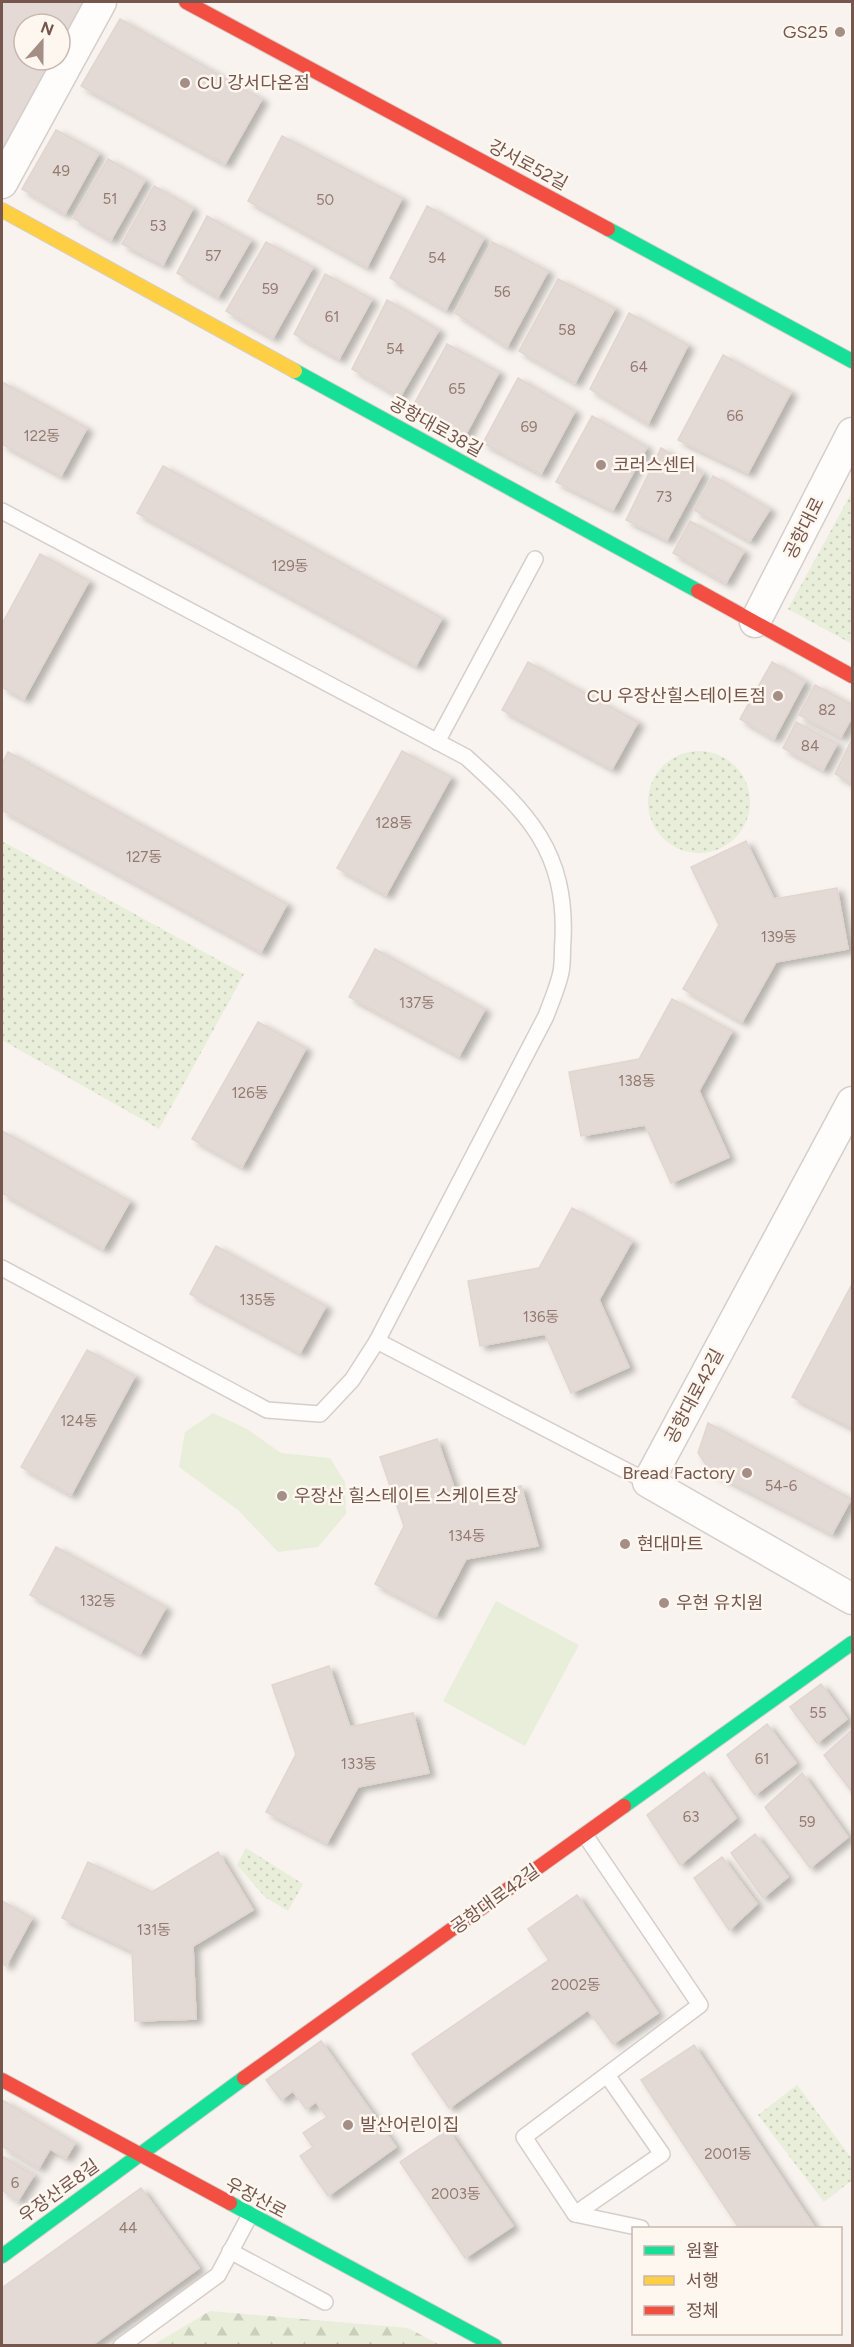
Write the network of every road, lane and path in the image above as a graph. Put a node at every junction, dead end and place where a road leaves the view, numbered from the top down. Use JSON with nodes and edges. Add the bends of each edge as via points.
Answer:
{"nodes":[{"id":1,"x":101,"y":2,"type":"edge"},
{"id":2,"x":186,"y":2,"type":"edge"},
{"id":3,"x":2,"y":183,"type":"edge"},
{"id":4,"x":2,"y":210,"type":"edge"},
{"id":5,"x":852,"y":361,"type":"edge"},
{"id":6,"x":852,"y":433,"type":"edge"},
{"id":7,"x":2,"y":511,"type":"edge"},
{"id":8,"x":535,"y":559,"type":"dead end"},
{"id":9,"x":755,"y":622,"type":"junction"},
{"id":10,"x":852,"y":676,"type":"edge"},
{"id":11,"x":437,"y":741,"type":"junction"},
{"id":12,"x":852,"y":1102,"type":"edge"},
{"id":13,"x":2,"y":1268,"type":"edge"},
{"id":14,"x":377,"y":1341,"type":"junction"},
{"id":15,"x":648,"y":1482,"type":"junction"},
{"id":16,"x":852,"y":1599,"type":"edge"},
{"id":17,"x":852,"y":1643,"type":"edge"},
{"id":18,"x":585,"y":1834,"type":"junction"},
{"id":19,"x":607,"y":2075,"type":"junction"},
{"id":20,"x":2,"y":2080,"type":"edge"},
{"id":21,"x":138,"y":2154,"type":"junction"},
{"id":22,"x":575,"y":2214,"type":"junction"},
{"id":23,"x":250,"y":2215,"type":"junction"},
{"id":24,"x":632,"y":2227,"type":"edge"},
{"id":25,"x":230,"y":2251,"type":"junction"},
{"id":26,"x":2,"y":2256,"type":"edge"},
{"id":27,"x":326,"y":2302,"type":"dead end"},
{"id":28,"x":122,"y":2346,"type":"edge"},
{"id":29,"x":495,"y":2346,"type":"edge"}],
"edges":[{"from":1,"to":3,"type":"street"},
{"from":2,"to":5,"type":"street","name":"강서로52길"},
{"from":4,"to":9,"type":"street","name":"공항대로38길"},
{"from":6,"to":9,"type":"street","name":"공항대로"},
{"from":7,"to":11,"type":"lane"},
{"from":8,"to":11,"type":"lane"},
{"from":9,"to":10,"type":"street","name":"공항대로38길"},
{"from":11,"to":14,"type":"lane","via":[[466,757],[509,796],[531,822],[554,862],[564,906],[561,972],[546,1016]]},
{"from":12,"to":15,"type":"street","name":"공항대로42길"},
{"from":13,"to":14,"type":"lane","via":[[267,1410],[320,1414],[352,1380]]},
{"from":14,"to":15,"type":"lane"},
{"from":15,"to":16,"type":"street"},
{"from":17,"to":18,"type":"street","name":"공항대로42길"},
{"from":18,"to":19,"type":"lane","via":[[700,2005]]},
{"from":18,"to":21,"type":"street","name":"공항대로42길"},
{"from":19,"to":22,"type":"lane","via":[[524,2137]]},
{"from":19,"to":22,"type":"lane","via":[[662,2154]]},
{"from":20,"to":21,"type":"street","name":"우장산로"},
{"from":21,"to":23,"type":"street","name":"우장산로"},
{"from":21,"to":26,"type":"street","name":"우장산로8길"},
{"from":22,"to":24,"type":"lane"},
{"from":23,"to":25,"type":"lane"},
{"from":23,"to":29,"type":"street","name":"우장산로"},
{"from":25,"to":27,"type":"lane"},
{"from":25,"to":28,"type":"lane","via":[[218,2275]]}]}
